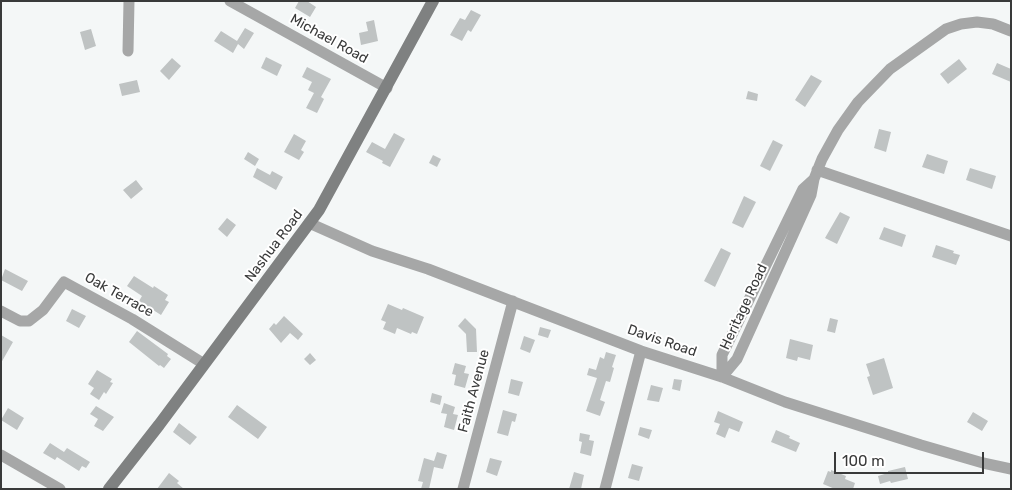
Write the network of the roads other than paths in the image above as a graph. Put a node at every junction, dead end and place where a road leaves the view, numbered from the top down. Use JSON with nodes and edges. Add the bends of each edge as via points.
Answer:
{"nodes":[{"id":1,"x":129,"y":1,"type":"edge"},
{"id":2,"x":230,"y":1,"type":"edge"},
{"id":3,"x":433,"y":1,"type":"edge"},
{"id":4,"x":1011,"y":31,"type":"edge"},
{"id":5,"x":128,"y":51,"type":"dead end"},
{"id":6,"x":387,"y":88,"type":"junction"},
{"id":7,"x":815,"y":175,"type":"junction"},
{"id":8,"x":309,"y":223,"type":"junction"},
{"id":9,"x":1011,"y":236,"type":"edge"},
{"id":10,"x":513,"y":301,"type":"junction"},
{"id":11,"x":1,"y":311,"type":"edge"},
{"id":12,"x":642,"y":350,"type":"junction"},
{"id":13,"x":204,"y":364,"type":"junction"},
{"id":14,"x":722,"y":377,"type":"junction"},
{"id":15,"x":1,"y":455,"type":"edge"},
{"id":16,"x":1011,"y":469,"type":"edge"},
{"id":17,"x":60,"y":489,"type":"edge"},
{"id":18,"x":109,"y":489,"type":"edge"},
{"id":19,"x":463,"y":489,"type":"edge"},
{"id":20,"x":605,"y":489,"type":"edge"}],
"edges":[{"from":1,"to":5,"type":"street"},
{"from":2,"to":6,"type":"street","name":"Michael Road"},
{"from":3,"to":6,"type":"main road","name":"Nashua Road"},
{"from":4,"to":7,"type":"street","name":"Heritage Road","via":[[993,24],[972,22],[936,35],[890,69],[866,93],[838,130]]},
{"from":6,"to":8,"type":"main road","name":"Nashua Road"},
{"from":7,"to":9,"type":"street"},
{"from":7,"to":14,"type":"street","name":"Heritage Road","via":[[803,189],[722,355]]},
{"from":8,"to":10,"type":"street","name":"Davis Road","via":[[372,250]]},
{"from":8,"to":13,"type":"main road","name":"Nashua Road"},
{"from":10,"to":12,"type":"street","name":"Davis Road"},
{"from":10,"to":19,"type":"street","name":"Faith Avenue"},
{"from":11,"to":13,"type":"street","name":"Oak Terrace","via":[[20,321],[29,321],[43,310],[64,282]]},
{"from":12,"to":14,"type":"street","name":"Davis Road"},
{"from":12,"to":20,"type":"street"},
{"from":13,"to":18,"type":"main road","name":"Nashua Road"},
{"from":14,"to":16,"type":"street","name":"Davis Road","via":[[785,402]]},
{"from":15,"to":17,"type":"street"}]}
